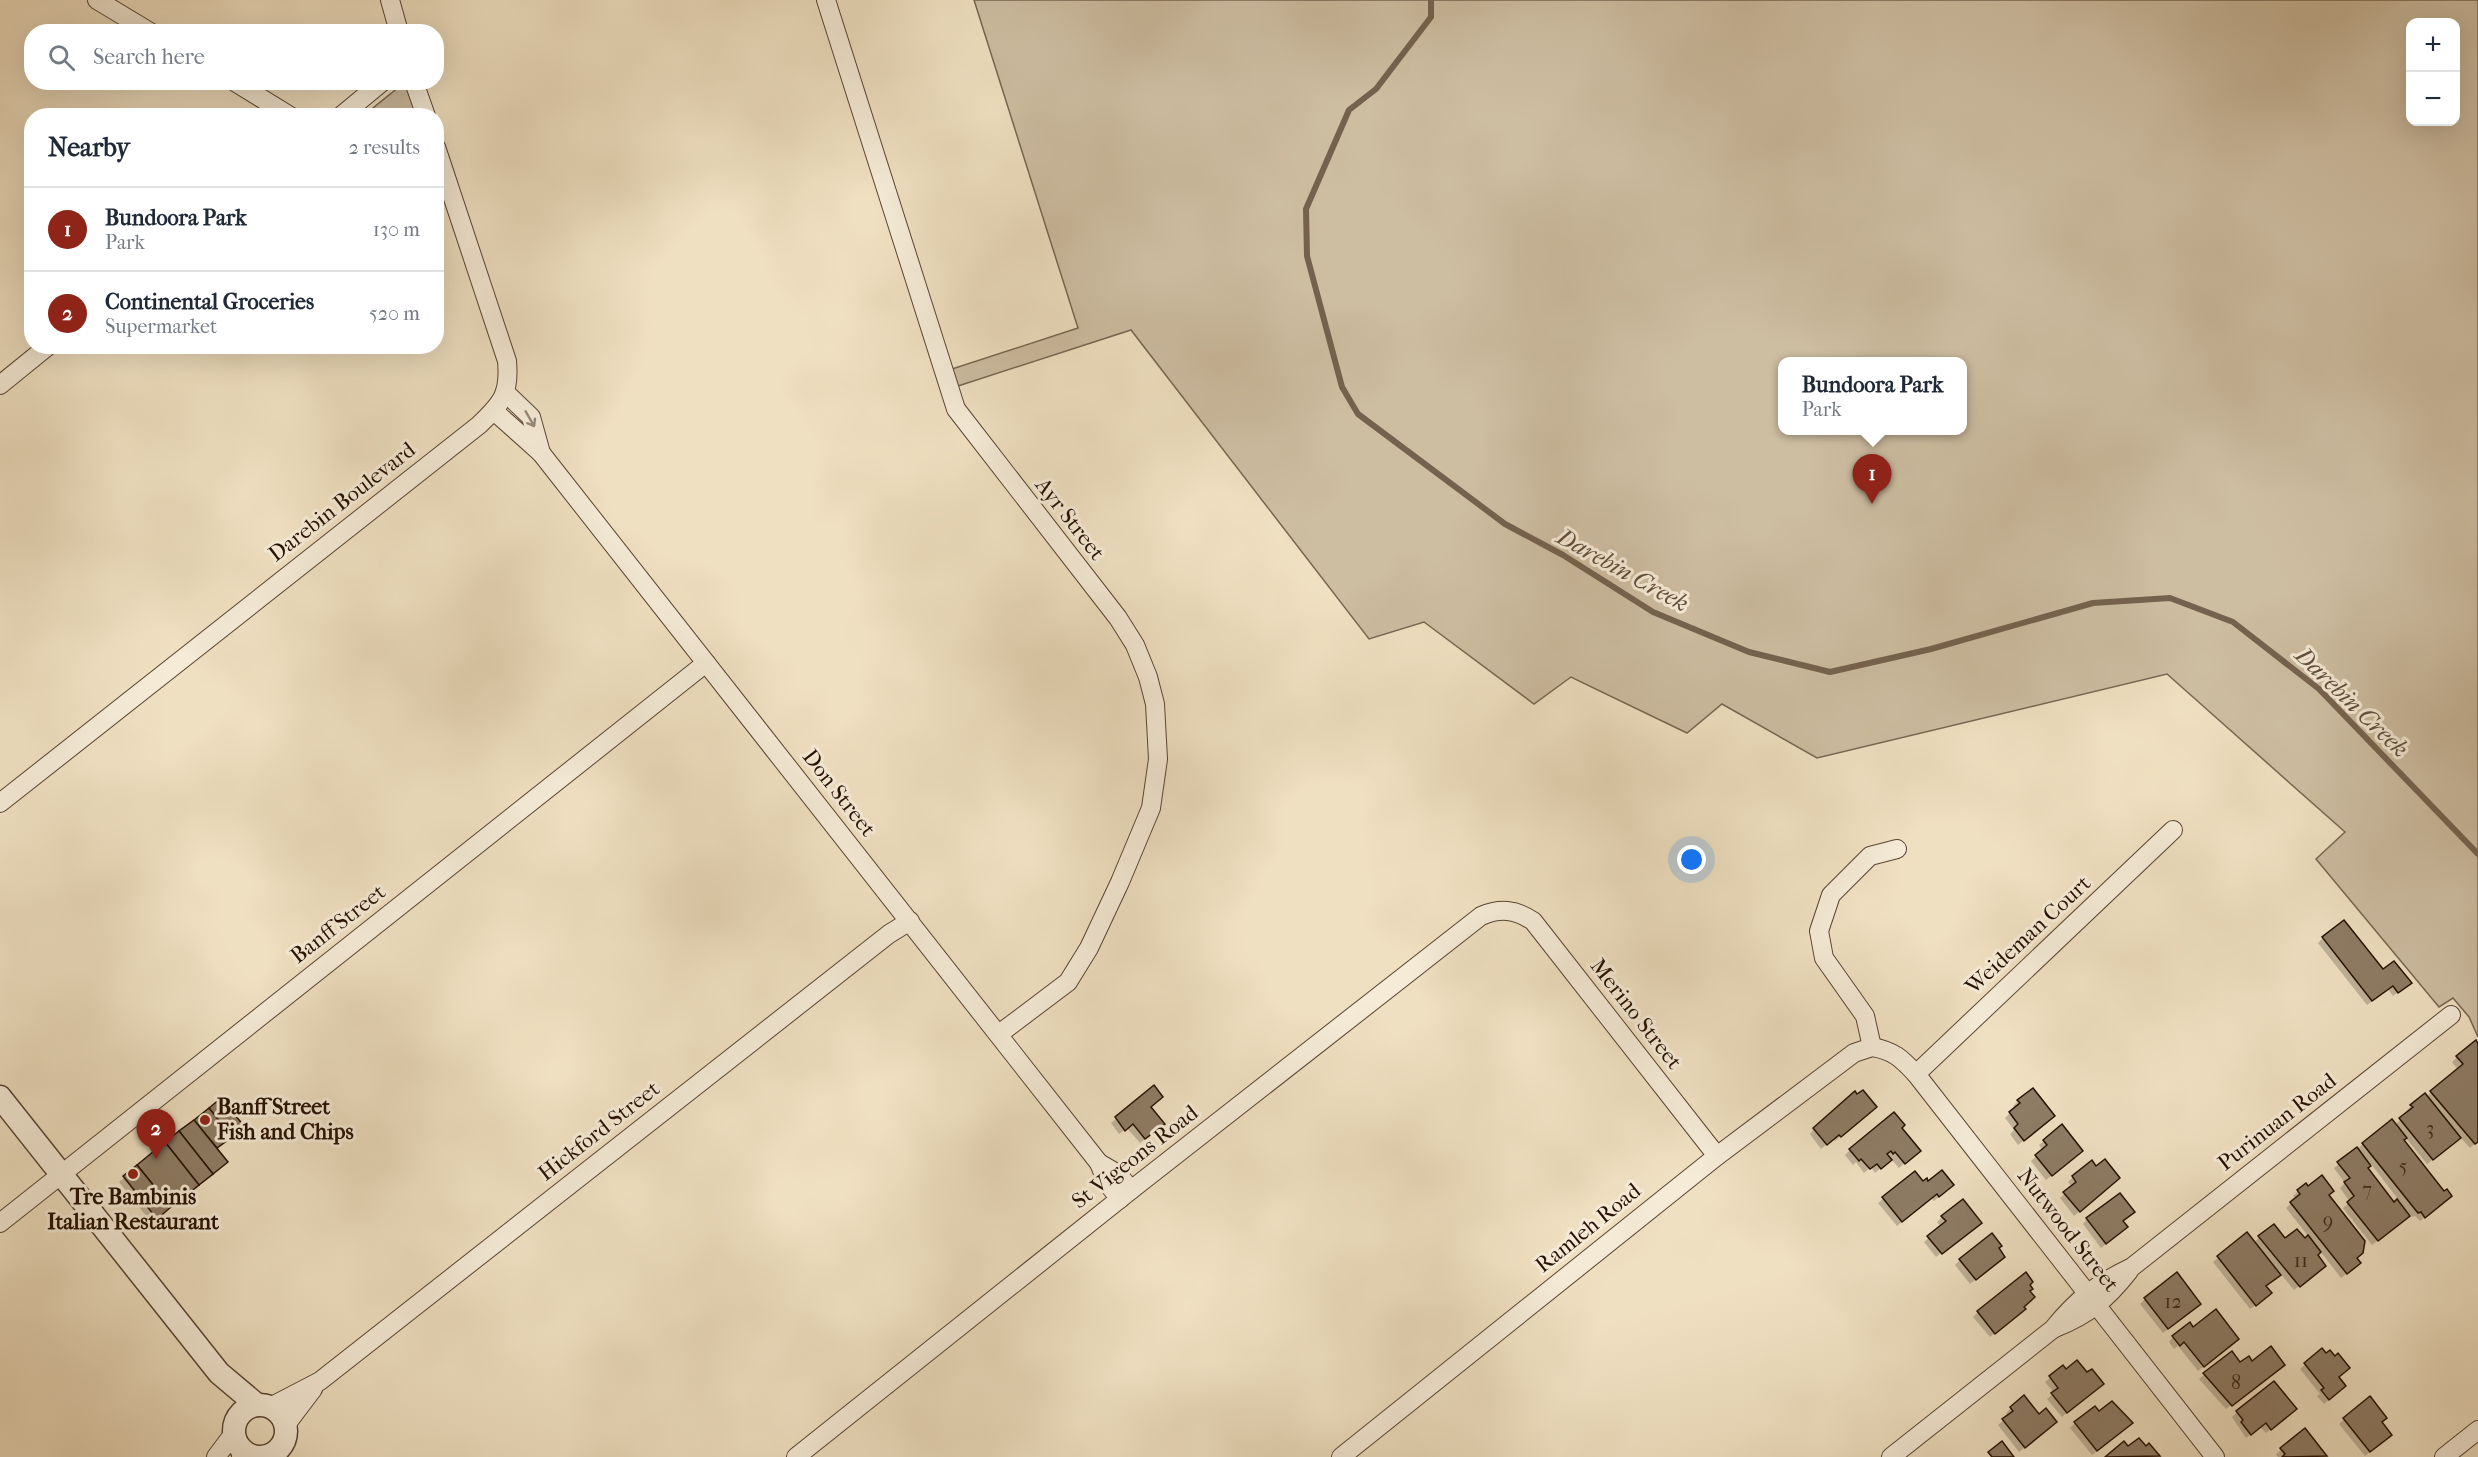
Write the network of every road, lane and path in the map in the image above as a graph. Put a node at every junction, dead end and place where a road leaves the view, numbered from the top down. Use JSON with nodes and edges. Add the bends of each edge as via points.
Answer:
{"nodes":[{"id":1,"x":97,"y":0,"type":"edge"},
{"id":2,"x":390,"y":0,"type":"edge"},
{"id":3,"x":825,"y":0,"type":"edge"},
{"id":4,"x":137,"y":24,"type":"edge"},
{"id":5,"x":397,"y":24,"type":"edge"},
{"id":6,"x":248,"y":90,"type":"edge"},
{"id":7,"x":372,"y":90,"type":"edge"},
{"id":8,"x":417,"y":90,"type":"edge"},
{"id":9,"x":277,"y":108,"type":"edge"},
{"id":10,"x":351,"y":108,"type":"edge"},
{"id":11,"x":423,"y":108,"type":"edge"},
{"id":12,"x":444,"y":171,"type":"edge"},
{"id":13,"x":38,"y":354,"type":"edge"},
{"id":14,"x":0,"y":385,"type":"edge"},
{"id":15,"x":506,"y":393,"type":"junction"},
{"id":16,"x":494,"y":411,"type":"junction"},
{"id":17,"x":541,"y":453,"type":"junction"},
{"id":18,"x":706,"y":663,"type":"junction"},
{"id":19,"x":0,"y":803,"type":"edge"},
{"id":20,"x":2173,"y":830,"type":"dead end"},
{"id":21,"x":1897,"y":849,"type":"dead end"},
{"id":22,"x":1511,"y":910,"type":"joint"},
{"id":23,"x":910,"y":921,"type":"junction"},
{"id":24,"x":2451,"y":1015,"type":"dead end"},
{"id":25,"x":999,"y":1034,"type":"junction"},
{"id":26,"x":1872,"y":1047,"type":"junction"},
{"id":27,"x":1916,"y":1074,"type":"junction"},
{"id":28,"x":0,"y":1097,"type":"edge"},
{"id":29,"x":1717,"y":1156,"type":"junction"},
{"id":30,"x":62,"y":1176,"type":"junction"},
{"id":31,"x":1125,"y":1194,"type":"junction"},
{"id":32,"x":0,"y":1223,"type":"edge"},
{"id":33,"x":2092,"y":1299,"type":"junction"},
{"id":34,"x":219,"y":1373,"type":"junction"},
{"id":35,"x":320,"y":1381,"type":"junction"},
{"id":36,"x":264,"y":1406,"type":"junction"},
{"id":37,"x":236,"y":1426,"type":"junction"},
{"id":38,"x":2478,"y":1430,"type":"edge"},
{"id":39,"x":285,"y":1442,"type":"edge"},
{"id":40,"x":252,"y":1456,"type":"edge"},
{"id":41,"x":216,"y":1457,"type":"edge"},
{"id":42,"x":796,"y":1457,"type":"edge"},
{"id":43,"x":1341,"y":1457,"type":"edge"},
{"id":44,"x":1891,"y":1457,"type":"edge"},
{"id":45,"x":2215,"y":1457,"type":"edge"},
{"id":46,"x":2444,"y":1457,"type":"edge"}],
"edges":[{"from":1,"to":4,"type":"street"},
{"from":2,"to":5,"type":"street"},
{"from":3,"to":25,"type":"street","name":"Ayr Street","via":[[956,409],[1118,618],[1136,645],[1155,704],[1158,759],[1151,808],[1089,948],[1068,982]]},
{"from":6,"to":9,"type":"street"},
{"from":7,"to":10,"type":"street"},
{"from":8,"to":11,"type":"street"},
{"from":12,"to":15,"type":"street","via":[[507,361]]},
{"from":13,"to":14,"type":"street"},
{"from":15,"to":16,"type":"street","name":"Darebin Boulevard"},
{"from":15,"to":17,"type":"street","name":"Don Street","one_way":true,"via":[[531,417]]},
{"from":16,"to":17,"type":"street","name":"Don Street"},
{"from":16,"to":19,"type":"street","name":"Darebin Boulevard"},
{"from":17,"to":18,"type":"street","name":"Don Street"},
{"from":18,"to":23,"type":"street","name":"Don Street"},
{"from":18,"to":30,"type":"street","name":"Banff Street"},
{"from":20,"to":27,"type":"street","name":"Weideman Court"},
{"from":21,"to":26,"type":"street","via":[[1870,856],[1831,895],[1819,931],[1824,958],[1865,1016]]},
{"from":22,"to":29,"type":"street","name":"Merino Street","via":[[1533,921]]},
{"from":22,"to":31,"type":"street","name":"St Vigeons Road","via":[[1494,910],[1481,916]]},
{"from":23,"to":25,"type":"street","name":"Don Street"},
{"from":23,"to":35,"type":"street","name":"Hickford Street"},
{"from":24,"to":33,"type":"street","name":"Purinuan Road","via":[[2132,1267],[2113,1292]]},
{"from":25,"to":31,"type":"street","name":"Don Street","via":[[1100,1163],[1119,1174]]},
{"from":26,"to":27,"type":"street","name":"Nutwood Street","via":[[1889,1050]]},
{"from":26,"to":29,"type":"street","name":"Ramleh Road","via":[[1854,1053]]},
{"from":27,"to":33,"type":"street","name":"Nutwood Street"},
{"from":28,"to":30,"type":"street"},
{"from":29,"to":43,"type":"street","name":"Ramleh Road"},
{"from":30,"to":32,"type":"street","name":"Banff Street"},
{"from":30,"to":34,"type":"street"},
{"from":31,"to":42,"type":"street","name":"St Vigeons Road"},
{"from":33,"to":44,"type":"street","name":"Purinuan Road","via":[[2081,1317],[2054,1329]]},
{"from":33,"to":45,"type":"street","name":"Nutwood Street"},
{"from":34,"to":36,"type":"street"},
{"from":34,"to":37,"type":"street"},
{"from":35,"to":36,"type":"street","name":"Hickford Street"},
{"from":35,"to":39,"type":"street","name":"Hickford Street"},
{"from":36,"to":37,"type":"street","via":[[249,1407]]},
{"from":36,"to":39,"type":"street","via":[[277,1412]]},
{"from":37,"to":40,"type":"street","via":[[236,1442]]},
{"from":37,"to":41,"type":"street"},
{"from":38,"to":46,"type":"street"},
{"from":39,"to":40,"type":"street","via":[[273,1453]]}]}
